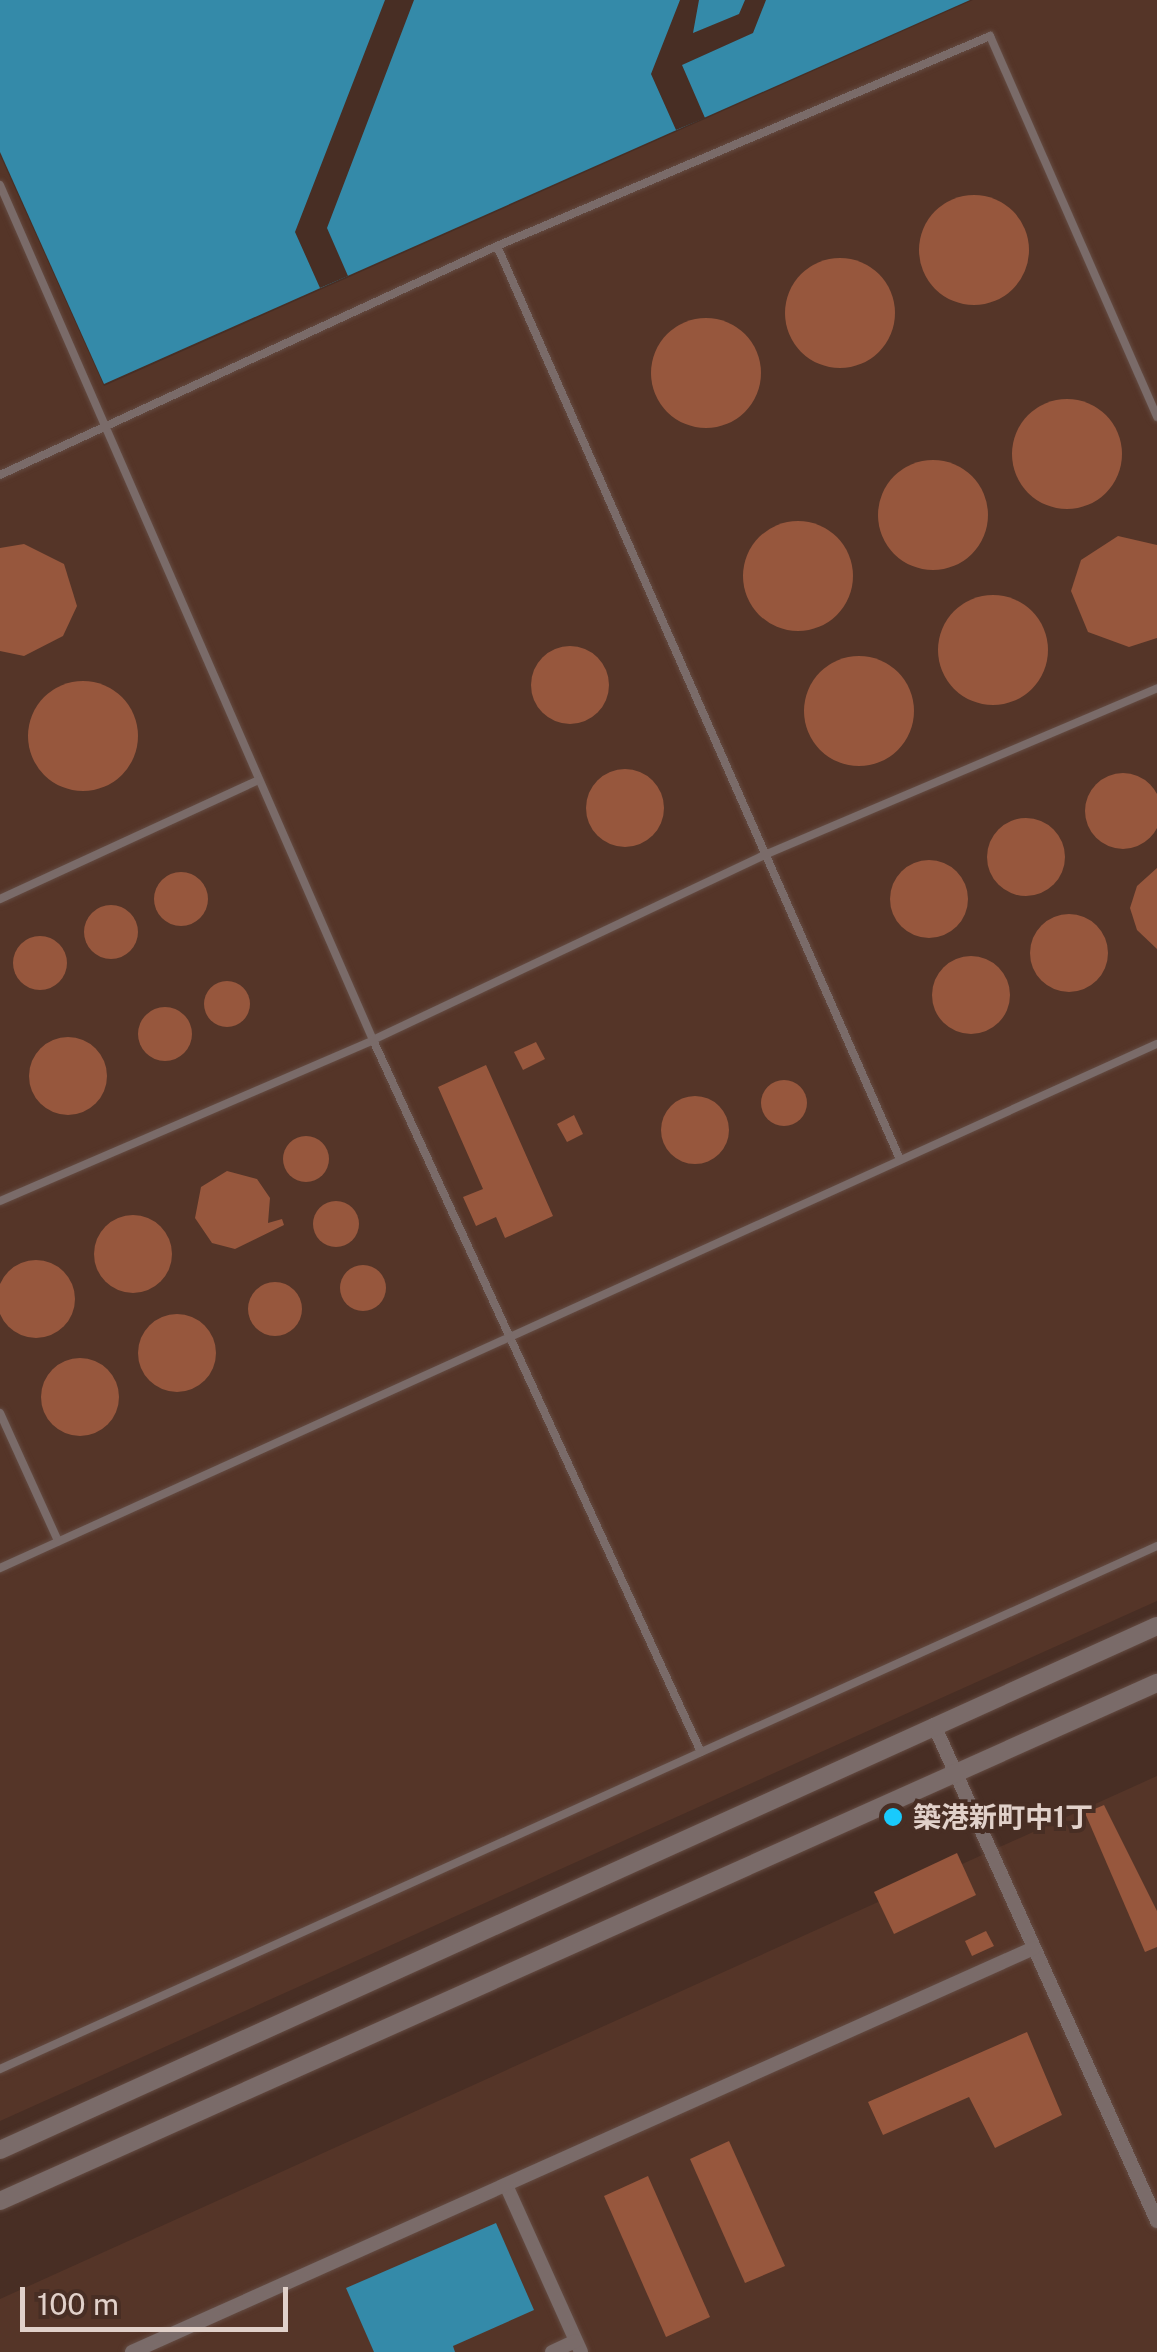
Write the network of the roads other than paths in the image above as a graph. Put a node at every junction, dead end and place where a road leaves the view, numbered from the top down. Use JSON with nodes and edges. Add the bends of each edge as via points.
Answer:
{"nodes":[{"id":1,"x":0,"y":185,"type":"edge"},
{"id":2,"x":497,"y":246,"type":"junction"},
{"id":3,"x":1157,"y":417,"type":"edge"},
{"id":4,"x":107,"y":421,"type":"junction"},
{"id":5,"x":0,"y":474,"type":"edge"},
{"id":6,"x":1157,"y":688,"type":"edge"},
{"id":7,"x":259,"y":780,"type":"junction"},
{"id":8,"x":762,"y":856,"type":"junction"},
{"id":9,"x":0,"y":899,"type":"edge"},
{"id":10,"x":373,"y":1040,"type":"junction"},
{"id":11,"x":1157,"y":1044,"type":"edge"},
{"id":12,"x":899,"y":1156,"type":"junction"},
{"id":13,"x":0,"y":1201,"type":"edge"},
{"id":14,"x":514,"y":1336,"type":"junction"},
{"id":15,"x":0,"y":1413,"type":"edge"},
{"id":16,"x":58,"y":1541,"type":"junction"},
{"id":17,"x":1157,"y":1546,"type":"edge"},
{"id":18,"x":0,"y":1568,"type":"edge"},
{"id":19,"x":1157,"y":1626,"type":"edge"},
{"id":20,"x":1157,"y":1684,"type":"edge"},
{"id":21,"x":934,"y":1725,"type":"junction"},
{"id":22,"x":702,"y":1752,"type":"junction"},
{"id":23,"x":955,"y":1774,"type":"junction"},
{"id":24,"x":1034,"y":1948,"type":"junction"},
{"id":25,"x":0,"y":2069,"type":"edge"},
{"id":26,"x":0,"y":2150,"type":"edge"},
{"id":27,"x":506,"y":2184,"type":"junction"},
{"id":28,"x":0,"y":2200,"type":"edge"},
{"id":29,"x":1157,"y":2222,"type":"edge"},
{"id":30,"x":579,"y":2347,"type":"edge"},
{"id":31,"x":132,"y":2352,"type":"edge"},
{"id":32,"x":552,"y":2352,"type":"edge"}],
"edges":[{"from":1,"to":4,"type":"lane"},
{"from":2,"to":3,"type":"lane","via":[[990,36]]},
{"from":2,"to":4,"type":"lane"},
{"from":2,"to":8,"type":"lane"},
{"from":4,"to":5,"type":"lane"},
{"from":4,"to":7,"type":"lane"},
{"from":6,"to":8,"type":"lane"},
{"from":7,"to":9,"type":"lane"},
{"from":7,"to":10,"type":"lane"},
{"from":8,"to":10,"type":"lane"},
{"from":8,"to":12,"type":"lane"},
{"from":10,"to":13,"type":"lane"},
{"from":10,"to":14,"type":"lane"},
{"from":11,"to":12,"type":"lane"},
{"from":12,"to":14,"type":"lane"},
{"from":14,"to":16,"type":"lane"},
{"from":14,"to":22,"type":"lane"},
{"from":15,"to":16,"type":"lane"},
{"from":16,"to":18,"type":"lane"},
{"from":17,"to":22,"type":"lane"},
{"from":19,"to":21,"type":"street"},
{"from":20,"to":23,"type":"street"},
{"from":21,"to":23,"type":"street"},
{"from":21,"to":26,"type":"street"},
{"from":22,"to":25,"type":"lane"},
{"from":23,"to":24,"type":"street"},
{"from":23,"to":28,"type":"street"},
{"from":24,"to":27,"type":"street"},
{"from":24,"to":29,"type":"street"},
{"from":27,"to":30,"type":"street"},
{"from":27,"to":31,"type":"street"},
{"from":30,"to":32,"type":"street"}]}
